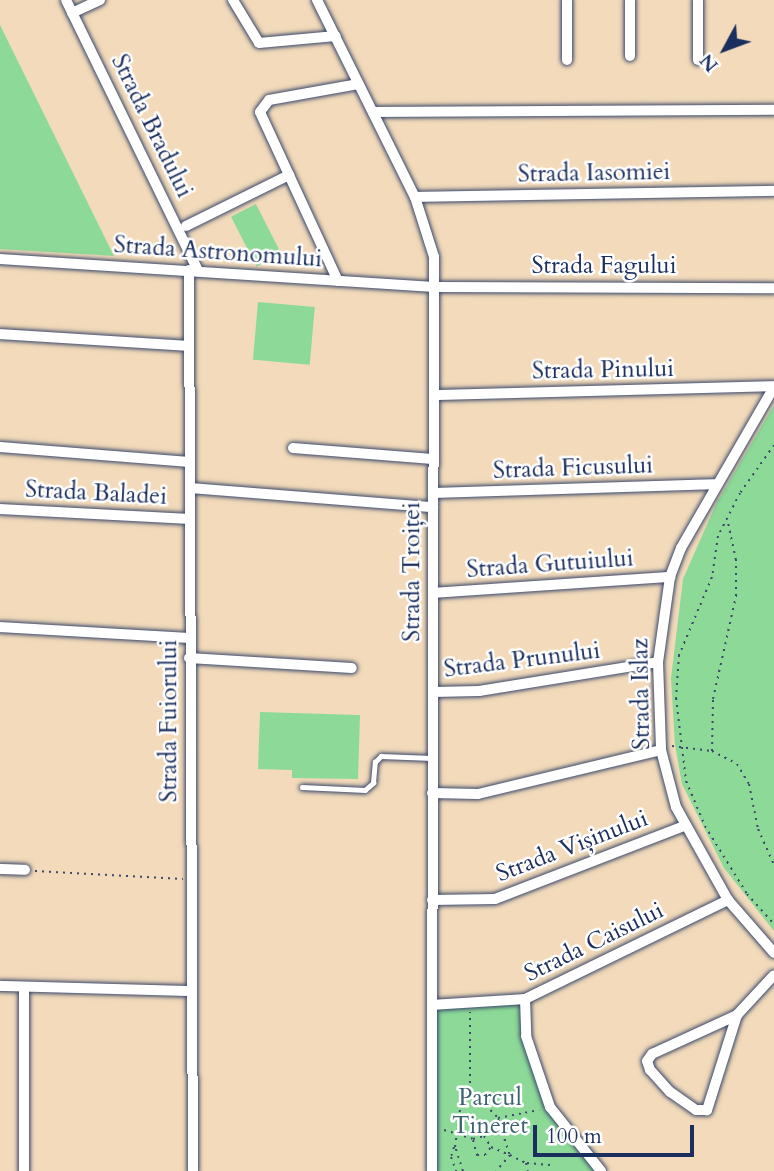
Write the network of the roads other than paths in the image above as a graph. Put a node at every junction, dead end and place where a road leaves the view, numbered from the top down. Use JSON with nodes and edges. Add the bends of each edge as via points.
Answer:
{"nodes":[{"id":1,"x":66,"y":0,"type":"edge"},
{"id":2,"x":100,"y":0,"type":"edge"},
{"id":3,"x":233,"y":0,"type":"edge"},
{"id":4,"x":317,"y":0,"type":"edge"},
{"id":5,"x":567,"y":0,"type":"edge"},
{"id":6,"x":630,"y":0,"type":"edge"},
{"id":7,"x":698,"y":0,"type":"edge"},
{"id":8,"x":72,"y":13,"type":"junction"},
{"id":9,"x":335,"y":36,"type":"junction"},
{"id":10,"x":630,"y":56,"type":"dead end"},
{"id":11,"x":567,"y":60,"type":"dead end"},
{"id":12,"x":698,"y":60,"type":"dead end"},
{"id":13,"x":359,"y":84,"type":"junction"},
{"id":14,"x":774,"y":110,"type":"edge"},
{"id":15,"x":373,"y":112,"type":"junction"},
{"id":16,"x":289,"y":176,"type":"junction"},
{"id":17,"x":774,"y":191,"type":"edge"},
{"id":18,"x":415,"y":197,"type":"junction"},
{"id":19,"x":186,"y":226,"type":"dead end"},
{"id":20,"x":0,"y":259,"type":"edge"},
{"id":21,"x":193,"y":270,"type":"junction"},
{"id":22,"x":338,"y":281,"type":"junction"},
{"id":23,"x":434,"y":287,"type":"junction"},
{"id":24,"x":774,"y":288,"type":"edge"},
{"id":25,"x":0,"y":334,"type":"edge"},
{"id":26,"x":189,"y":346,"type":"junction"},
{"id":27,"x":774,"y":387,"type":"edge"},
{"id":28,"x":434,"y":395,"type":"junction"},
{"id":29,"x":0,"y":447,"type":"edge"},
{"id":30,"x":293,"y":448,"type":"dead end"},
{"id":31,"x":433,"y":459,"type":"junction"},
{"id":32,"x":189,"y":462,"type":"junction"},
{"id":33,"x":714,"y":484,"type":"junction"},
{"id":34,"x":190,"y":488,"type":"junction"},
{"id":35,"x":433,"y":493,"type":"junction"},
{"id":36,"x":433,"y":507,"type":"junction"},
{"id":37,"x":0,"y":509,"type":"edge"},
{"id":38,"x":190,"y":519,"type":"junction"},
{"id":39,"x":670,"y":577,"type":"junction"},
{"id":40,"x":433,"y":593,"type":"junction"},
{"id":41,"x":0,"y":627,"type":"edge"},
{"id":42,"x":189,"y":638,"type":"junction"},
{"id":43,"x":189,"y":658,"type":"junction"},
{"id":44,"x":658,"y":662,"type":"junction"},
{"id":45,"x":352,"y":667,"type":"dead end"},
{"id":46,"x":433,"y":692,"type":"junction"},
{"id":47,"x":661,"y":750,"type":"junction"},
{"id":48,"x":433,"y":758,"type":"junction"},
{"id":49,"x":302,"y":787,"type":"dead end"},
{"id":50,"x":432,"y":793,"type":"junction"},
{"id":51,"x":684,"y":826,"type":"junction"},
{"id":52,"x":0,"y":869,"type":"edge"},
{"id":53,"x":25,"y":870,"type":"road end"},
{"id":54,"x":432,"y":900,"type":"junction"},
{"id":55,"x":728,"y":900,"type":"junction"},
{"id":56,"x":774,"y":953,"type":"edge"},
{"id":57,"x":774,"y":975,"type":"edge"},
{"id":58,"x":0,"y":986,"type":"edge"},
{"id":59,"x":24,"y":986,"type":"junction"},
{"id":60,"x":192,"y":991,"type":"junction"},
{"id":61,"x":525,"y":999,"type":"junction"},
{"id":62,"x":432,"y":1004,"type":"junction"},
{"id":63,"x":737,"y":1015,"type":"junction"},
{"id":64,"x":24,"y":1171,"type":"edge"},
{"id":65,"x":193,"y":1171,"type":"edge"},
{"id":66,"x":432,"y":1171,"type":"edge"},
{"id":67,"x":601,"y":1171,"type":"edge"}],
"edges":[{"from":1,"to":8,"type":"street","name":"Strada Bradului"},
{"from":2,"to":8,"type":"street"},
{"from":3,"to":9,"type":"street","via":[[259,43]]},
{"from":4,"to":9,"type":"street","name":"Strada Troiței"},
{"from":5,"to":11,"type":"street"},
{"from":6,"to":10,"type":"street"},
{"from":7,"to":12,"type":"street"},
{"from":8,"to":21,"type":"street","name":"Strada Bradului"},
{"from":9,"to":13,"type":"street","name":"Strada Troiței"},
{"from":13,"to":15,"type":"street","name":"Strada Troiței"},
{"from":13,"to":16,"type":"street","via":[[269,100],[261,107],[261,117]]},
{"from":14,"to":15,"type":"street"},
{"from":15,"to":18,"type":"street","name":"Strada Troiței"},
{"from":16,"to":19,"type":"street"},
{"from":16,"to":22,"type":"street"},
{"from":17,"to":18,"type":"street","name":"Strada Iasomiei"},
{"from":18,"to":23,"type":"street","name":"Strada Troiței","via":[[432,249]]},
{"from":20,"to":21,"type":"street","name":"Strada Astronomului"},
{"from":21,"to":22,"type":"street","name":"Strada Astronomului"},
{"from":21,"to":26,"type":"street","name":"Strada Fuiorului"},
{"from":22,"to":23,"type":"street","name":"Strada Astronomului"},
{"from":23,"to":24,"type":"street","name":"Strada Fagului"},
{"from":23,"to":28,"type":"street","name":"Strada Troiței"},
{"from":25,"to":26,"type":"street"},
{"from":26,"to":32,"type":"street","name":"Strada Fuiorului"},
{"from":27,"to":28,"type":"street","name":"Strada Pinului"},
{"from":27,"to":33,"type":"street","name":"Strada Islaz"},
{"from":28,"to":31,"type":"street","name":"Strada Troiței"},
{"from":29,"to":32,"type":"street"},
{"from":30,"to":31,"type":"street"},
{"from":31,"to":35,"type":"street","name":"Strada Troiței"},
{"from":32,"to":34,"type":"street","name":"Strada Fuiorului"},
{"from":33,"to":35,"type":"street","name":"Strada Ficusului"},
{"from":33,"to":39,"type":"street","name":"Strada Islaz"},
{"from":34,"to":36,"type":"street"},
{"from":34,"to":38,"type":"street","name":"Strada Fuiorului"},
{"from":35,"to":36,"type":"street","name":"Strada Troiței"},
{"from":36,"to":40,"type":"street","name":"Strada Troiței"},
{"from":37,"to":38,"type":"street","name":"Strada Baladei"},
{"from":38,"to":42,"type":"street","name":"Strada Fuiorului"},
{"from":39,"to":40,"type":"street","name":"Strada Gutuiului"},
{"from":39,"to":44,"type":"street","name":"Strada Islaz"},
{"from":40,"to":46,"type":"street","name":"Strada Troiței"},
{"from":41,"to":42,"type":"street"},
{"from":42,"to":43,"type":"street","name":"Strada Fuiorului"},
{"from":43,"to":45,"type":"street"},
{"from":43,"to":60,"type":"street","name":"Strada Fuiorului"},
{"from":44,"to":46,"type":"street","name":"Strada Prunului","via":[[479,691]]},
{"from":44,"to":47,"type":"street","name":"Strada Islaz"},
{"from":46,"to":48,"type":"street","name":"Strada Troiței"},
{"from":47,"to":50,"type":"street","via":[[478,794]]},
{"from":47,"to":51,"type":"street","name":"Strada Islaz"},
{"from":48,"to":49,"type":"lane","via":[[381,757],[375,762],[373,783],[365,790]]},
{"from":48,"to":50,"type":"street","name":"Strada Troiței"},
{"from":50,"to":54,"type":"street","name":"Strada Troiței"},
{"from":51,"to":54,"type":"street","name":"Strada Vișinului","via":[[495,899]]},
{"from":51,"to":55,"type":"street","name":"Strada Islaz"},
{"from":52,"to":53,"type":"street"},
{"from":54,"to":62,"type":"street","name":"Strada Troiței"},
{"from":55,"to":56,"type":"street","name":"Strada Islaz"},
{"from":55,"to":61,"type":"street","name":"Strada Caisului"},
{"from":57,"to":63,"type":"street"},
{"from":58,"to":59,"type":"street"},
{"from":59,"to":60,"type":"street"},
{"from":59,"to":64,"type":"street"},
{"from":60,"to":65,"type":"street","name":"Strada Fuiorului"},
{"from":61,"to":62,"type":"street","name":"Strada Caisului"},
{"from":61,"to":67,"type":"street","via":[[526,1036],[550,1107]]},
{"from":62,"to":66,"type":"street","name":"Strada Troiței"},
{"from":63,"to":63,"type":"street","via":[[707,1110],[696,1110],[670,1092],[647,1061],[652,1054]]}]}
